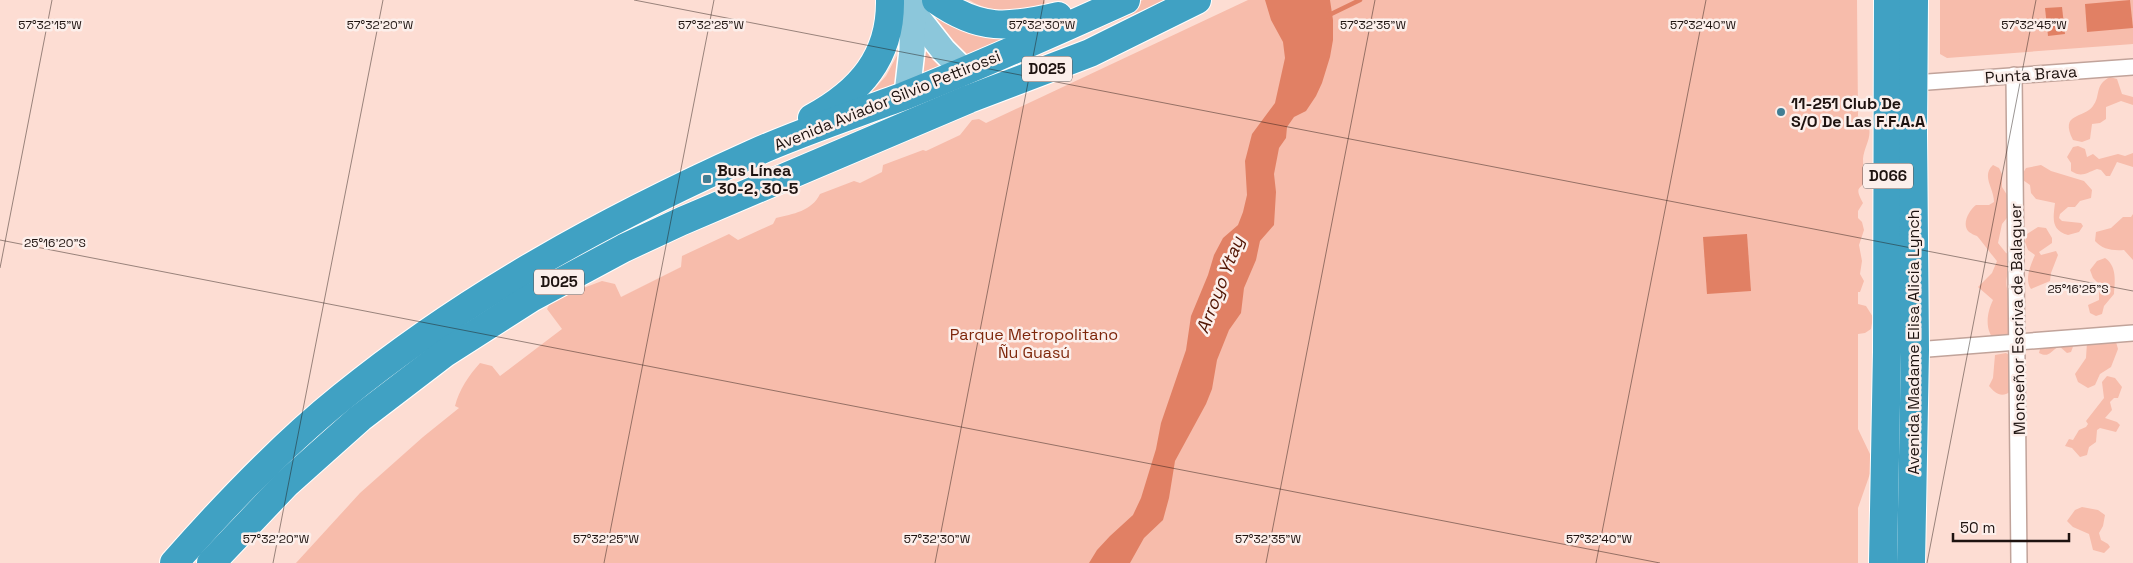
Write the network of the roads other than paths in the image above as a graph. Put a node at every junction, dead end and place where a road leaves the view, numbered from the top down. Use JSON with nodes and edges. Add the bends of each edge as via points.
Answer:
{"nodes":[{"id":1,"x":890,"y":0,"type":"edge"},
{"id":2,"x":1197,"y":0,"type":"edge"},
{"id":3,"x":1871,"y":0,"type":"edge"},
{"id":4,"x":1888,"y":0,"type":"edge"},
{"id":5,"x":1914,"y":0,"type":"edge"},
{"id":6,"x":1929,"y":0,"type":"edge"},
{"id":7,"x":917,"y":3,"type":"edge"},
{"id":8,"x":1118,"y":3,"type":"edge"},
{"id":9,"x":1124,"y":35,"type":"junction"},
{"id":10,"x":2133,"y":67,"type":"edge"},
{"id":11,"x":964,"y":71,"type":"junction"},
{"id":12,"x":2014,"y":75,"type":"junction"},
{"id":13,"x":1928,"y":82,"type":"junction"},
{"id":14,"x":907,"y":94,"type":"junction"},
{"id":15,"x":755,"y":152,"type":"junction"},
{"id":16,"x":682,"y":221,"type":"junction"},
{"id":17,"x":2133,"y":333,"type":"edge"},
{"id":18,"x":2017,"y":342,"type":"junction"},
{"id":19,"x":1915,"y":350,"type":"junction"},
{"id":20,"x":1887,"y":352,"type":"junction"},
{"id":21,"x":174,"y":563,"type":"edge"},
{"id":22,"x":211,"y":563,"type":"edge"},
{"id":23,"x":1882,"y":563,"type":"edge"},
{"id":24,"x":1911,"y":563,"type":"edge"},
{"id":25,"x":2019,"y":563,"type":"edge"}],
"edges":[{"from":1,"to":15,"type":"highway","via":[[888,30],[868,75],[829,109]]},
{"from":2,"to":9,"type":"highway","name":"Avenida Aviador Silvio Pettirossi","number":"D025"},
{"from":3,"to":20,"type":"highway","via":[[1874,323]]},
{"from":4,"to":20,"type":"highway","name":"Avenida Madame Elisa Alicia Lynch","number":"D066"},
{"from":5,"to":19,"type":"highway","name":"Avenida Madame Elisa Alicia Lynch","number":"D066"},
{"from":6,"to":13,"type":"highway"},
{"from":7,"to":8,"type":"highway","via":[[1005,26]]},
{"from":7,"to":11,"type":"main road","via":[[942,50]]},
{"from":7,"to":14,"type":"main road"},
{"from":8,"to":11,"type":"highway","name":"Avenida Aviador Silvio Pettirossi","number":"D025"},
{"from":9,"to":11,"type":"highway","via":[[1087,44],[998,76],[987,78]]},
{"from":9,"to":16,"type":"highway","name":"Avenida Aviador Silvio Pettirossi","number":"D025","via":[[1090,53],[969,99]]},
{"from":10,"to":12,"type":"street","name":"Punta Brava"},
{"from":11,"to":14,"type":"highway","name":"Avenida Aviador Silvio Pettirossi","number":"D025"},
{"from":12,"to":13,"type":"street","name":"Punta Brava"},
{"from":12,"to":18,"type":"street","name":"Monseñor Escriva de Balaguer"},
{"from":13,"to":19,"type":"highway","via":[[1925,323]]},
{"from":14,"to":15,"type":"highway","name":"Avenida Aviador Silvio Pettirossi","number":"D025"},
{"from":14,"to":16,"type":"highway","via":[[893,118],[718,198]]},
{"from":15,"to":21,"type":"highway","name":"Avenida Aviador Silvio Pettirossi","number":"D025","via":[[556,252],[430,330],[340,398],[295,437]]},
{"from":16,"to":22,"type":"highway","name":"Avenida Aviador Silvio Pettirossi","number":"D025","via":[[531,298],[445,353],[360,418],[316,457]]},
{"from":17,"to":18,"type":"street"},
{"from":18,"to":19,"type":"street"},
{"from":18,"to":25,"type":"street","name":"Monseñor Escriva de Balaguer"},
{"from":19,"to":24,"type":"highway","name":"Avenida Madame Elisa Alicia Lynch","number":"D066"},
{"from":20,"to":23,"type":"highway","name":"Avenida Madame Elisa Alicia Lynch","number":"D066"}]}
